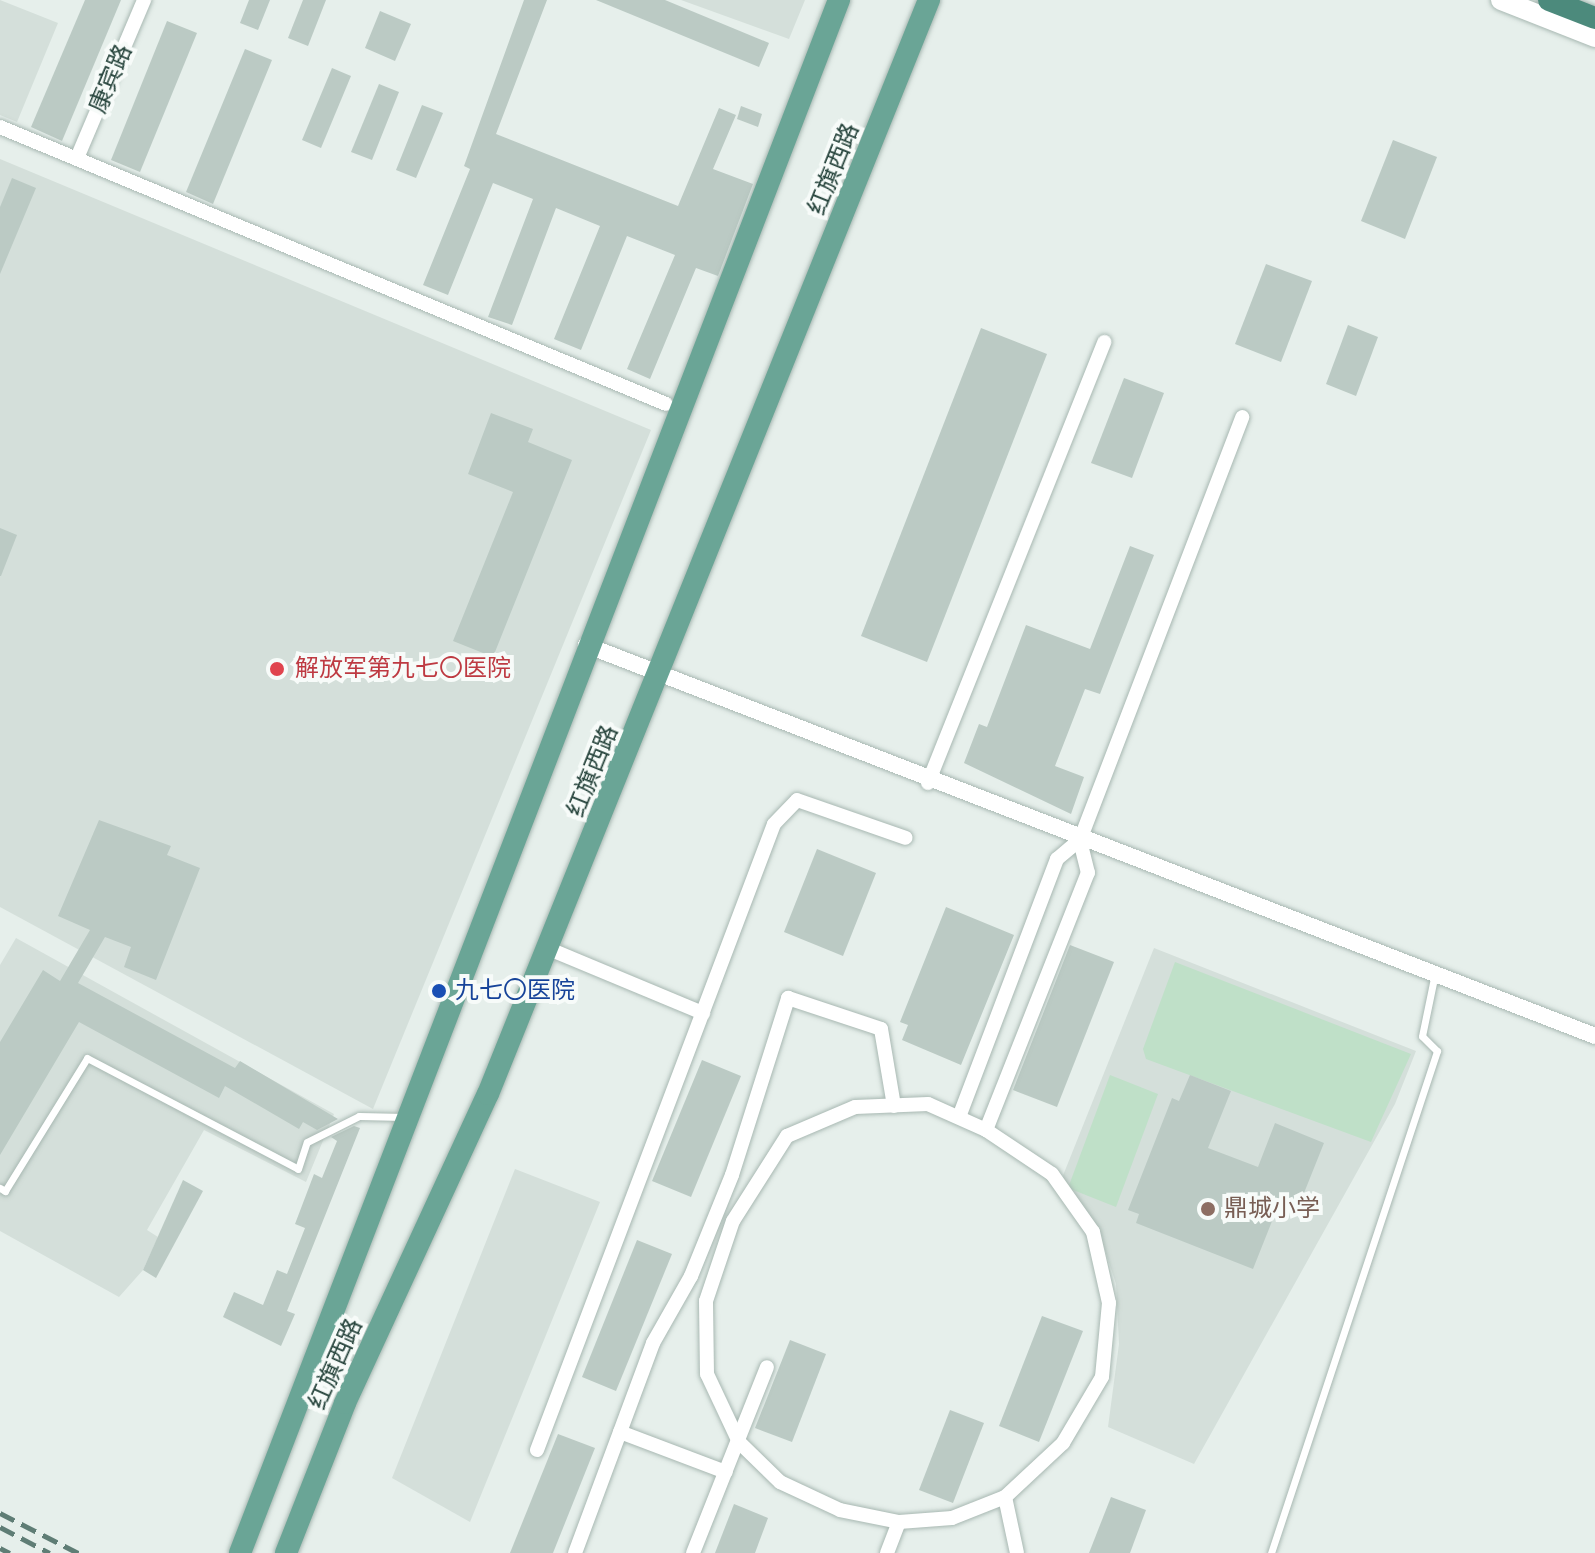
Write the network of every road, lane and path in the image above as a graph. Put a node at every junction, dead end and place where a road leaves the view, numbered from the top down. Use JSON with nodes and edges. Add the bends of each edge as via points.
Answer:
{"nodes":[{"id":1,"x":144,"y":0,"type":"edge"},
{"id":2,"x":839,"y":0,"type":"edge"},
{"id":3,"x":929,"y":0,"type":"edge"},
{"id":4,"x":1501,"y":0,"type":"edge"},
{"id":5,"x":1549,"y":0,"type":"edge"},
{"id":6,"x":1595,"y":18,"type":"edge"},
{"id":7,"x":1595,"y":37,"type":"edge"},
{"id":8,"x":0,"y":127,"type":"edge"},
{"id":9,"x":77,"y":158,"type":"junction"},
{"id":10,"x":1104,"y":342,"type":"dead end"},
{"id":11,"x":666,"y":404,"type":"dead end"},
{"id":12,"x":1242,"y":417,"type":"dead end"},
{"id":13,"x":586,"y":645,"type":"junction"},
{"id":14,"x":660,"y":673,"type":"junction"},
{"id":15,"x":928,"y":783,"type":"junction"},
{"id":16,"x":906,"y":838,"type":"dead end"},
{"id":17,"x":1080,"y":840,"type":"junction"},
{"id":18,"x":549,"y":949,"type":"junction"},
{"id":19,"x":1435,"y":972,"type":"junction"},
{"id":20,"x":703,"y":1013,"type":"junction"},
{"id":21,"x":1595,"y":1036,"type":"edge"},
{"id":22,"x":894,"y":1106,"type":"junction"},
{"id":23,"x":404,"y":1117,"type":"junction"},
{"id":24,"x":959,"y":1117,"type":"junction"},
{"id":25,"x":986,"y":1130,"type":"junction"},
{"id":26,"x":0,"y":1188,"type":"edge"},
{"id":27,"x":715,"y":1215,"type":"junction"},
{"id":28,"x":733,"y":1221,"type":"junction"},
{"id":29,"x":767,"y":1367,"type":"dead end"},
{"id":30,"x":620,"y":1432,"type":"junction"},
{"id":31,"x":739,"y":1442,"type":"junction"},
{"id":32,"x":537,"y":1450,"type":"dead end"},
{"id":33,"x":726,"y":1472,"type":"junction"},
{"id":34,"x":1005,"y":1497,"type":"junction"},
{"id":35,"x":899,"y":1522,"type":"junction"},
{"id":36,"x":240,"y":1553,"type":"edge"},
{"id":37,"x":286,"y":1553,"type":"edge"},
{"id":38,"x":575,"y":1553,"type":"edge"},
{"id":39,"x":693,"y":1553,"type":"edge"},
{"id":40,"x":887,"y":1553,"type":"edge"},
{"id":41,"x":1017,"y":1553,"type":"edge"},
{"id":42,"x":1271,"y":1553,"type":"edge"}],
"edges":[{"from":1,"to":9,"type":"street","name":"康宾路"},
{"from":2,"to":13,"type":"main road","name":"红旗西路"},
{"from":3,"to":14,"type":"main road","name":"红旗西路"},
{"from":4,"to":7,"type":"main road"},
{"from":5,"to":6,"type":"highway"},
{"from":8,"to":9,"type":"street"},
{"from":9,"to":11,"type":"street"},
{"from":10,"to":15,"type":"street"},
{"from":12,"to":17,"type":"street"},
{"from":13,"to":14,"type":"street"},
{"from":13,"to":23,"type":"main road","name":"红旗西路"},
{"from":14,"to":15,"type":"street"},
{"from":14,"to":18,"type":"main road","name":"红旗西路"},
{"from":15,"to":17,"type":"street"},
{"from":16,"to":20,"type":"street","via":[[797,800],[774,824]]},
{"from":17,"to":19,"type":"street"},
{"from":17,"to":24,"type":"street","via":[[1057,859]]},
{"from":17,"to":25,"type":"street","via":[[1088,873]]},
{"from":18,"to":20,"type":"street"},
{"from":18,"to":37,"type":"main road","name":"红旗西路"},
{"from":19,"to":21,"type":"street"},
{"from":19,"to":42,"type":"lane","via":[[1422,1036],[1437,1051]]},
{"from":20,"to":32,"type":"street"},
{"from":22,"to":24,"type":"street","via":[[928,1104]]},
{"from":22,"to":27,"type":"street","via":[[881,1029],[788,998]]},
{"from":22,"to":28,"type":"street","via":[[855,1107],[787,1136]]},
{"from":23,"to":26,"type":"lane","via":[[359,1116],[307,1142],[298,1169],[87,1058],[5,1191]]},
{"from":23,"to":36,"type":"main road","name":"红旗西路"},
{"from":24,"to":25,"type":"street"},
{"from":25,"to":34,"type":"street","via":[[1052,1174],[1093,1232],[1109,1303],[1102,1377],[1063,1443]]},
{"from":27,"to":28,"type":"street"},
{"from":27,"to":30,"type":"street"},
{"from":28,"to":31,"type":"street","via":[[706,1301],[707,1374]]},
{"from":29,"to":31,"type":"street"},
{"from":30,"to":33,"type":"street"},
{"from":30,"to":38,"type":"street"},
{"from":31,"to":33,"type":"street"},
{"from":31,"to":35,"type":"street","via":[[780,1482],[840,1510]]},
{"from":33,"to":39,"type":"street"},
{"from":34,"to":35,"type":"street","via":[[952,1518]]},
{"from":34,"to":41,"type":"street"},
{"from":35,"to":40,"type":"street"}]}
